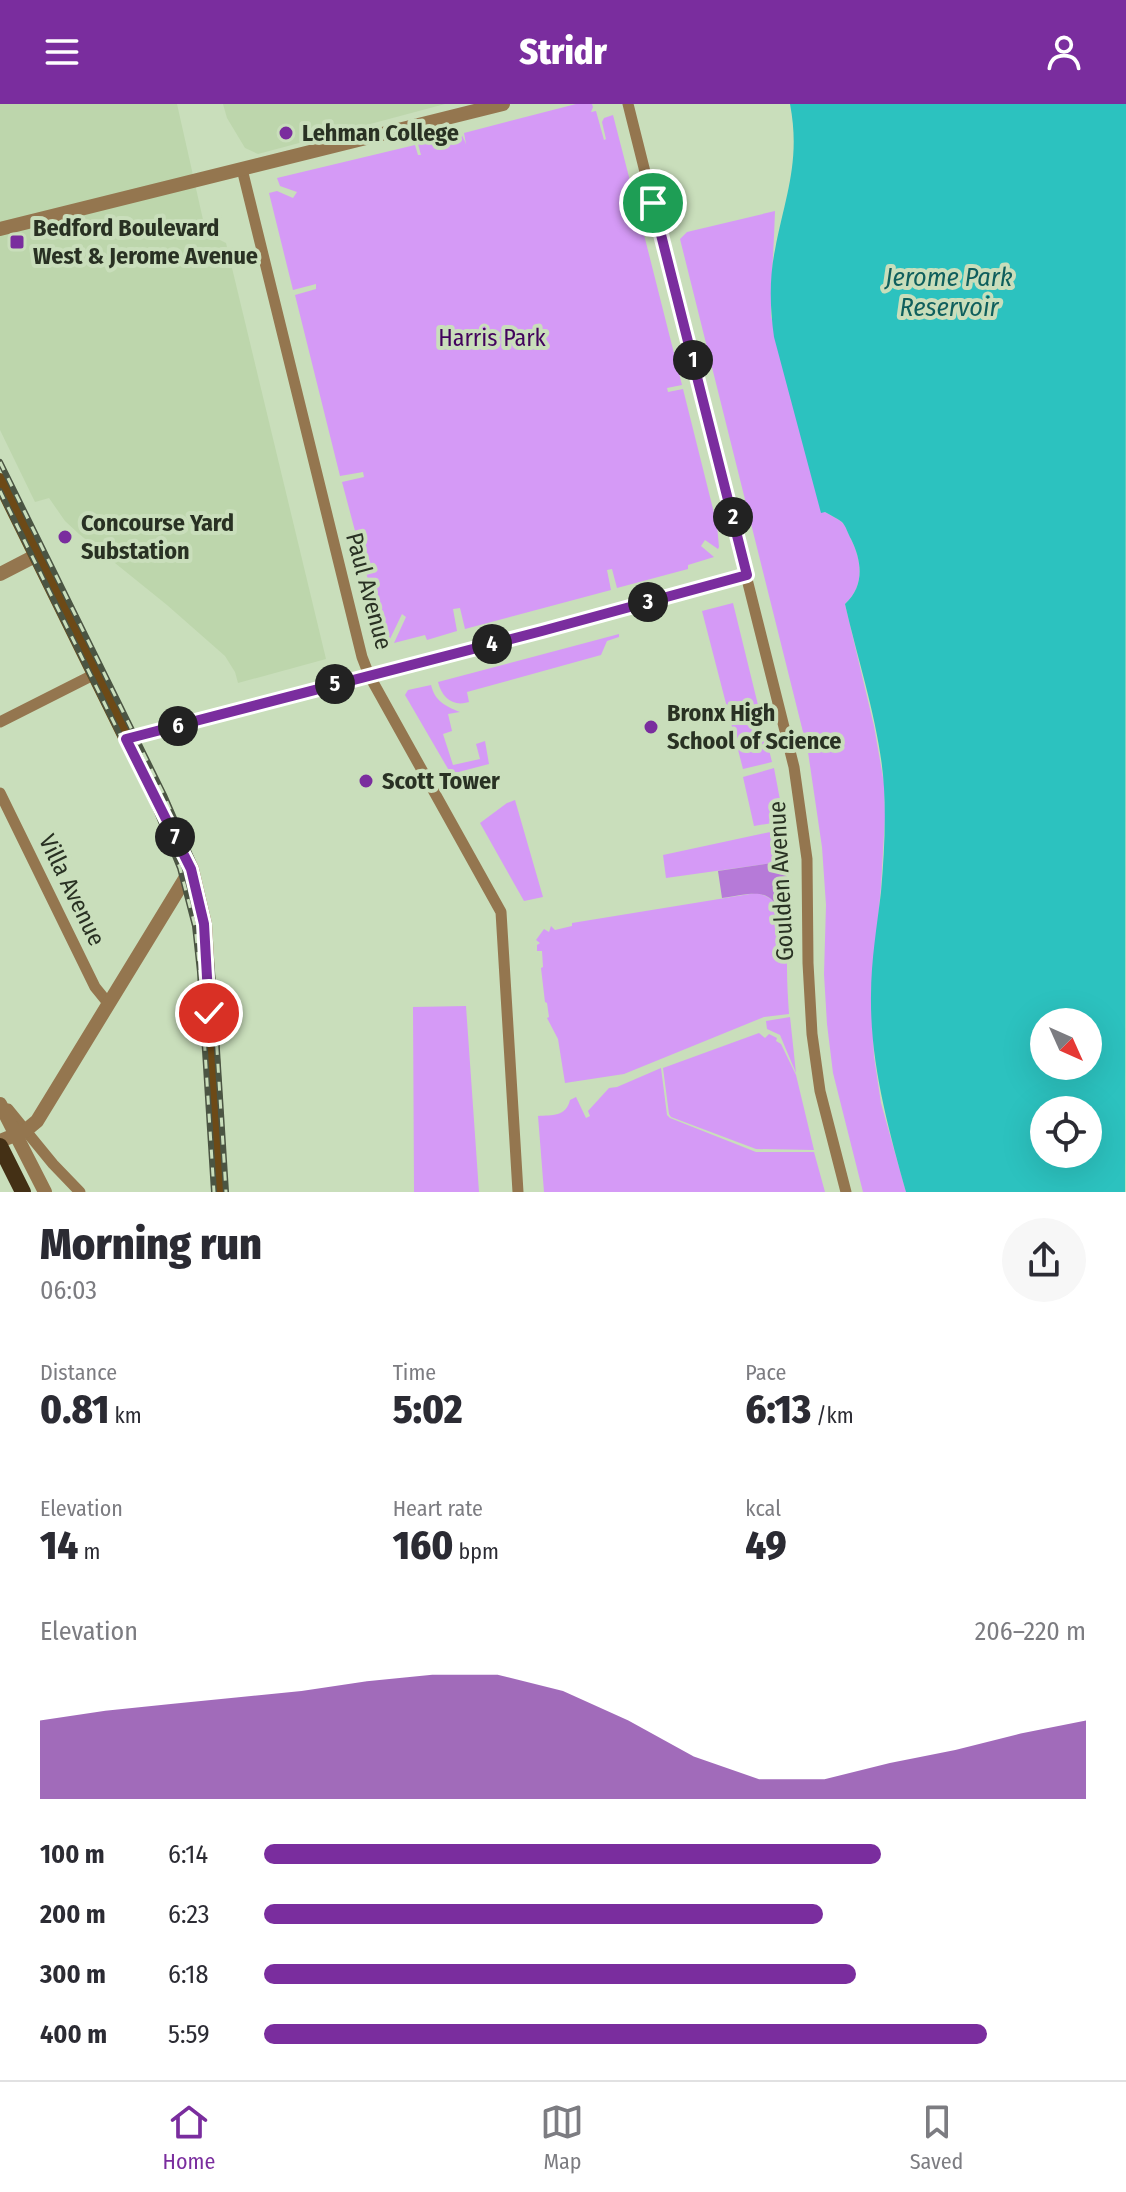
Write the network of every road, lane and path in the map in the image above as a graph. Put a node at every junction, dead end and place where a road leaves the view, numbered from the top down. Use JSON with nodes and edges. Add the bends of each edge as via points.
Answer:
{"nodes":[{"id":1,"x":503,"y":104,"type":"edge"},
{"id":2,"x":628,"y":104,"type":"edge"},
{"id":3,"x":242,"y":169,"type":"junction"},
{"id":4,"x":0,"y":229,"type":"edge"},
{"id":5,"x":0,"y":481,"type":"edge"},
{"id":6,"x":37,"y":555,"type":"junction"},
{"id":7,"x":0,"y":574,"type":"edge"},
{"id":8,"x":747,"y":575,"type":"junction"},
{"id":9,"x":95,"y":674,"type":"junction"},
{"id":10,"x":369,"y":675,"type":"junction"},
{"id":11,"x":0,"y":722,"type":"edge"},
{"id":12,"x":126,"y":739,"type":"junction"},
{"id":13,"x":0,"y":793,"type":"edge"},
{"id":14,"x":191,"y":869,"type":"junction"},
{"id":15,"x":108,"y":1003,"type":"junction"},
{"id":16,"x":0,"y":1101,"type":"edge"},
{"id":17,"x":20,"y":1133,"type":"junction"},
{"id":18,"x":0,"y":1144,"type":"edge"},
{"id":19,"x":23,"y":1192,"type":"edge"},
{"id":20,"x":45,"y":1192,"type":"edge"},
{"id":21,"x":80,"y":1192,"type":"edge"},
{"id":22,"x":220,"y":1192,"type":"edge"},
{"id":23,"x":518,"y":1192,"type":"edge"},
{"id":24,"x":846,"y":1192,"type":"edge"}],
"edges":[{"from":1,"to":3,"type":"street"},
{"from":2,"to":8,"type":"street","name":"Goulden Avenue"},
{"from":3,"to":4,"type":"street"},
{"from":3,"to":10,"type":"street","name":"Paul Avenue"},
{"from":5,"to":6,"type":"main road"},
{"from":6,"to":7,"type":"street"},
{"from":6,"to":9,"type":"main road"},
{"from":8,"to":10,"type":"street"},
{"from":8,"to":24,"type":"street","name":"Goulden Avenue","via":[[798,790],[807,859],[815,1055]]},
{"from":9,"to":11,"type":"street"},
{"from":9,"to":12,"type":"main road"},
{"from":10,"to":12,"type":"street"},
{"from":10,"to":23,"type":"street","name":"Paul Avenue","via":[[501,912]]},
{"from":12,"to":14,"type":"main road"},
{"from":13,"to":15,"type":"street","name":"Villa Avenue","via":[[95,987]]},
{"from":14,"to":15,"type":"street"},
{"from":14,"to":22,"type":"main road","via":[[204,924]]},
{"from":15,"to":17,"type":"street","via":[[40,1117]]},
{"from":16,"to":17,"type":"street"},
{"from":17,"to":18,"type":"street"},
{"from":17,"to":20,"type":"street"},
{"from":17,"to":21,"type":"street"},
{"from":18,"to":19,"type":"main road"}]}
